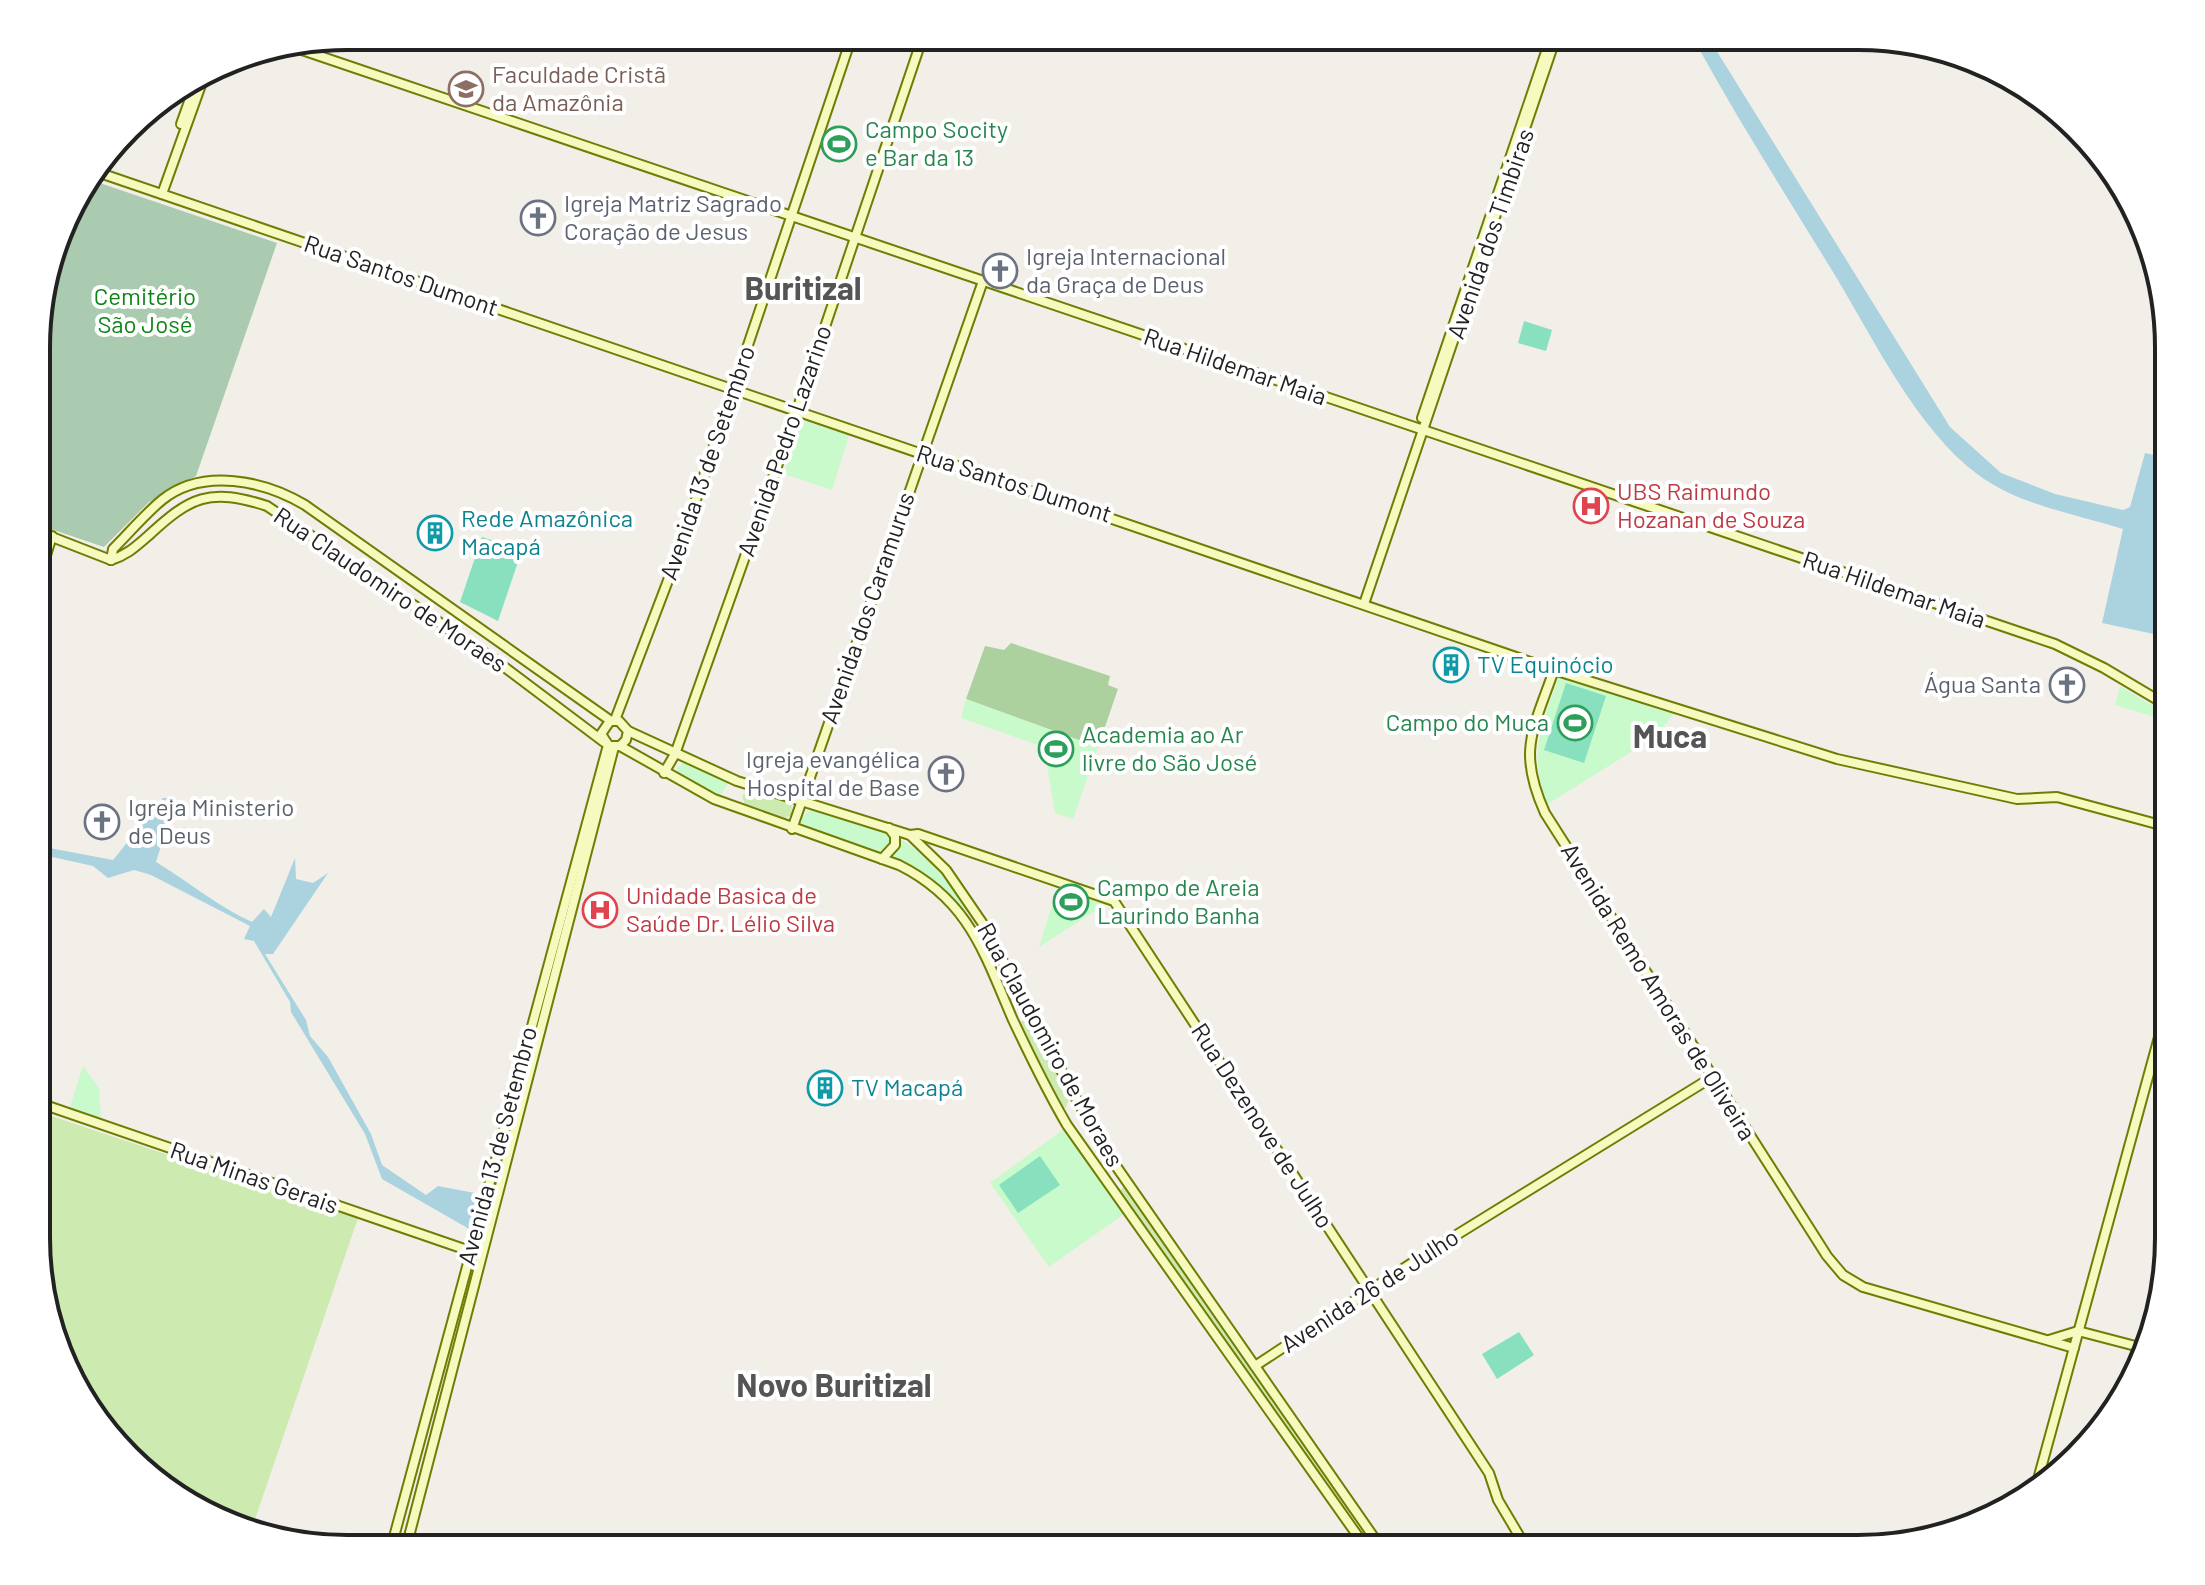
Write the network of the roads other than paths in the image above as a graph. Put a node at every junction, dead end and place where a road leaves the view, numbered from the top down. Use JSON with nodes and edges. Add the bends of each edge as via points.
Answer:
{"nodes":[{"id":1,"x":847,"y":50,"type":"edge"},
{"id":2,"x":918,"y":50,"type":"edge"},
{"id":3,"x":1550,"y":50,"type":"edge"},
{"id":4,"x":310,"y":53,"type":"edge"},
{"id":5,"x":199,"y":89,"type":"edge"},
{"id":6,"x":192,"y":94,"type":"edge"},
{"id":7,"x":105,"y":175,"type":"edge"},
{"id":8,"x":160,"y":193,"type":"junction"},
{"id":9,"x":792,"y":216,"type":"junction"},
{"id":10,"x":855,"y":237,"type":"junction"},
{"id":11,"x":983,"y":281,"type":"junction"},
{"id":12,"x":733,"y":388,"type":"junction"},
{"id":13,"x":797,"y":410,"type":"junction"},
{"id":14,"x":1421,"y":429,"type":"junction"},
{"id":15,"x":923,"y":454,"type":"junction"},
{"id":16,"x":205,"y":483,"type":"junction"},
{"id":17,"x":201,"y":498,"type":"junction"},
{"id":18,"x":52,"y":536,"type":"joint"},
{"id":19,"x":50,"y":542,"type":"edge"},
{"id":20,"x":111,"y":560,"type":"junction"},
{"id":21,"x":1364,"y":604,"type":"junction"},
{"id":22,"x":1554,"y":670,"type":"junction"},
{"id":23,"x":2155,"y":698,"type":"edge"},
{"id":24,"x":613,"y":720,"type":"junction"},
{"id":25,"x":628,"y":731,"type":"junction"},
{"id":26,"x":611,"y":745,"type":"junction"},
{"id":27,"x":675,"y":754,"type":"junction"},
{"id":28,"x":664,"y":773,"type":"junction"},
{"id":29,"x":802,"y":800,"type":"junction"},
{"id":30,"x":2155,"y":823,"type":"edge"},
{"id":31,"x":889,"y":828,"type":"junction"},
{"id":32,"x":792,"y":829,"type":"junction"},
{"id":33,"x":910,"y":835,"type":"junction"},
{"id":34,"x":882,"y":859,"type":"junction"},
{"id":35,"x":2155,"y":1051,"type":"edge"},
{"id":36,"x":1714,"y":1076,"type":"junction"},
{"id":37,"x":50,"y":1107,"type":"edge"},
{"id":38,"x":1113,"y":1163,"type":"junction"},
{"id":39,"x":1100,"y":1173,"type":"junction"},
{"id":40,"x":1124,"y":1179,"type":"junction"},
{"id":41,"x":1112,"y":1188,"type":"junction"},
{"id":42,"x":470,"y":1251,"type":"junction"},
{"id":43,"x":1369,"y":1290,"type":"junction"},
{"id":44,"x":2078,"y":1331,"type":"junction"},
{"id":45,"x":2048,"y":1340,"type":"junction"},
{"id":46,"x":446,"y":1344,"type":"junction"},
{"id":47,"x":459,"y":1345,"type":"junction"},
{"id":48,"x":2134,"y":1346,"type":"edge"},
{"id":49,"x":2074,"y":1348,"type":"junction"},
{"id":50,"x":1255,"y":1366,"type":"junction"},
{"id":51,"x":2040,"y":1473,"type":"edge"},
{"id":52,"x":1364,"y":1524,"type":"junction"},
{"id":53,"x":1354,"y":1531,"type":"junction"},
{"id":54,"x":395,"y":1535,"type":"edge"},
{"id":55,"x":409,"y":1535,"type":"edge"},
{"id":56,"x":1357,"y":1535,"type":"edge"},
{"id":57,"x":1372,"y":1535,"type":"edge"},
{"id":58,"x":1520,"y":1535,"type":"edge"}],
"edges":[{"from":1,"to":9,"type":"main road","name":"Avenida 13 de Setembro"},
{"from":2,"to":10,"type":"main road","name":"Avenida Pedro Lazarino"},
{"from":3,"to":14,"type":"main road","name":"Avenida dos Timbiras","via":[[1483,260]]},
{"from":4,"to":9,"type":"main road","name":"Rua Hildemar Maia"},
{"from":5,"to":8,"type":"main road"},
{"from":6,"to":8,"type":"main road"},
{"from":7,"to":8,"type":"main road","name":"Rua Santos Dumont"},
{"from":8,"to":12,"type":"main road","name":"Rua Santos Dumont"},
{"from":9,"to":10,"type":"main road","name":"Rua Hildemar Maia"},
{"from":9,"to":12,"type":"main road","name":"Avenida 13 de Setembro"},
{"from":10,"to":11,"type":"main road","name":"Rua Hildemar Maia"},
{"from":10,"to":13,"type":"main road","name":"Avenida Pedro Lazarino"},
{"from":11,"to":14,"type":"main road","name":"Rua Hildemar Maia"},
{"from":11,"to":15,"type":"main road","name":"Avenida dos Caramurus"},
{"from":12,"to":13,"type":"main road","name":"Rua Santos Dumont"},
{"from":12,"to":24,"type":"main road","name":"Avenida 13 de Setembro"},
{"from":13,"to":15,"type":"main road","name":"Rua Santos Dumont"},
{"from":13,"to":27,"type":"main road","name":"Avenida Pedro Lazarino"},
{"from":14,"to":21,"type":"main road","name":"Avenida dos Timbiras"},
{"from":14,"to":23,"type":"main road","name":"Rua Hildemar Maia","via":[[2055,644]]},
{"from":15,"to":21,"type":"main road","name":"Rua Santos Dumont"},
{"from":15,"to":29,"type":"main road","name":"Avenida dos Caramurus"},
{"from":16,"to":17,"type":"main road"},
{"from":16,"to":20,"type":"main road","name":"Rua Claudomiro de Moraes","via":[[164,499],[113,549]]},
{"from":16,"to":24,"type":"main road","name":"Rua Claudomiro de Moraes","via":[[244,482],[278,489]]},
{"from":17,"to":20,"type":"main road","via":[[177,508],[126,556]]},
{"from":17,"to":26,"type":"main road","name":"Rua Claudomiro de Moraes","via":[[249,500],[279,512]]},
{"from":18,"to":19,"type":"main road"},
{"from":18,"to":20,"type":"main road"},
{"from":21,"to":22,"type":"main road","name":"Rua Santos Dumont"},
{"from":22,"to":30,"type":"main road","name":"Rua Santos Dumont","via":[[1796,748],[2017,799],[2057,797]]},
{"from":22,"to":36,"type":"main road","name":"Avenida Remo Amoras de Oliveira","via":[[1531,741],[1531,781],[1572,858]]},
{"from":24,"to":25,"type":"main road","name":"Rua Claudomiro de Moraes"},
{"from":24,"to":26,"type":"main road","name":"Avenida 13 de Setembro","via":[[602,730]]},
{"from":25,"to":26,"type":"main road","via":[[626,740]]},
{"from":25,"to":27,"type":"main road","name":"Rua Claudomiro de Moraes"},
{"from":26,"to":28,"type":"main road","name":"Rua Claudomiro de Moraes"},
{"from":26,"to":42,"type":"main road","name":"Avenida 13 de Setembro"},
{"from":26,"to":47,"type":"main road","name":"Avenida 13 de Setembro"},
{"from":27,"to":28,"type":"main road","name":"Avenida Pedro Lazarino"},
{"from":27,"to":29,"type":"main road","name":"Rua Claudomiro de Moraes","via":[[737,781]]},
{"from":28,"to":32,"type":"main road","name":"Rua Claudomiro de Moraes"},
{"from":29,"to":31,"type":"main road","name":"Rua Claudomiro de Moraes"},
{"from":29,"to":32,"type":"main road","name":"Avenida dos Caramurus"},
{"from":31,"to":33,"type":"main road","name":"Rua Claudomiro de Moraes"},
{"from":31,"to":34,"type":"main road","via":[[895,845]]},
{"from":32,"to":34,"type":"main road","name":"Rua Claudomiro de Moraes"},
{"from":33,"to":38,"type":"main road","name":"Rua Claudomiro de Moraes","via":[[946,870],[983,924]]},
{"from":33,"to":43,"type":"main road","name":"Rua Dezenove de Julho","via":[[1114,901]]},
{"from":34,"to":39,"type":"main road","name":"Rua Claudomiro de Moraes","via":[[920,876],[965,917],[1035,1069]]},
{"from":35,"to":44,"type":"main road"},
{"from":36,"to":43,"type":"main road","name":"Avenida 26 de Julho"},
{"from":36,"to":45,"type":"main road","name":"Avenida Remo Amoras de Oliveira","via":[[1843,1275],[1863,1287]]},
{"from":37,"to":42,"type":"main road","name":"Rua Minas Gerais"},
{"from":38,"to":39,"type":"main road"},
{"from":38,"to":40,"type":"main road","name":"Rua Claudomiro de Moraes"},
{"from":39,"to":41,"type":"main road","name":"Rua Claudomiro de Moraes"},
{"from":40,"to":41,"type":"main road"},
{"from":40,"to":50,"type":"main road","name":"Rua Claudomiro de Moraes"},
{"from":41,"to":53,"type":"main road","name":"Rua Claudomiro de Moraes"},
{"from":42,"to":46,"type":"main road","name":"Avenida 13 de Setembro"},
{"from":43,"to":50,"type":"main road","name":"Avenida 26 de Julho"},
{"from":43,"to":58,"type":"main road","name":"Rua Dezenove de Julho","via":[[1489,1473],[1498,1500]]},
{"from":44,"to":45,"type":"main road"},
{"from":44,"to":48,"type":"main road"},
{"from":44,"to":49,"type":"main road"},
{"from":45,"to":49,"type":"main road"},
{"from":46,"to":47,"type":"main road","via":[[452,1349]]},
{"from":46,"to":54,"type":"main road","name":"Avenida 13 de Setembro"},
{"from":47,"to":55,"type":"main road","name":"Avenida 13 de Setembro"},
{"from":49,"to":51,"type":"main road"},
{"from":50,"to":52,"type":"main road","name":"Rua Claudomiro de Moraes"},
{"from":52,"to":53,"type":"main road"},
{"from":52,"to":57,"type":"main road","name":"Rua Claudomiro de Moraes"},
{"from":53,"to":56,"type":"main road","name":"Rua Claudomiro de Moraes"}]}
